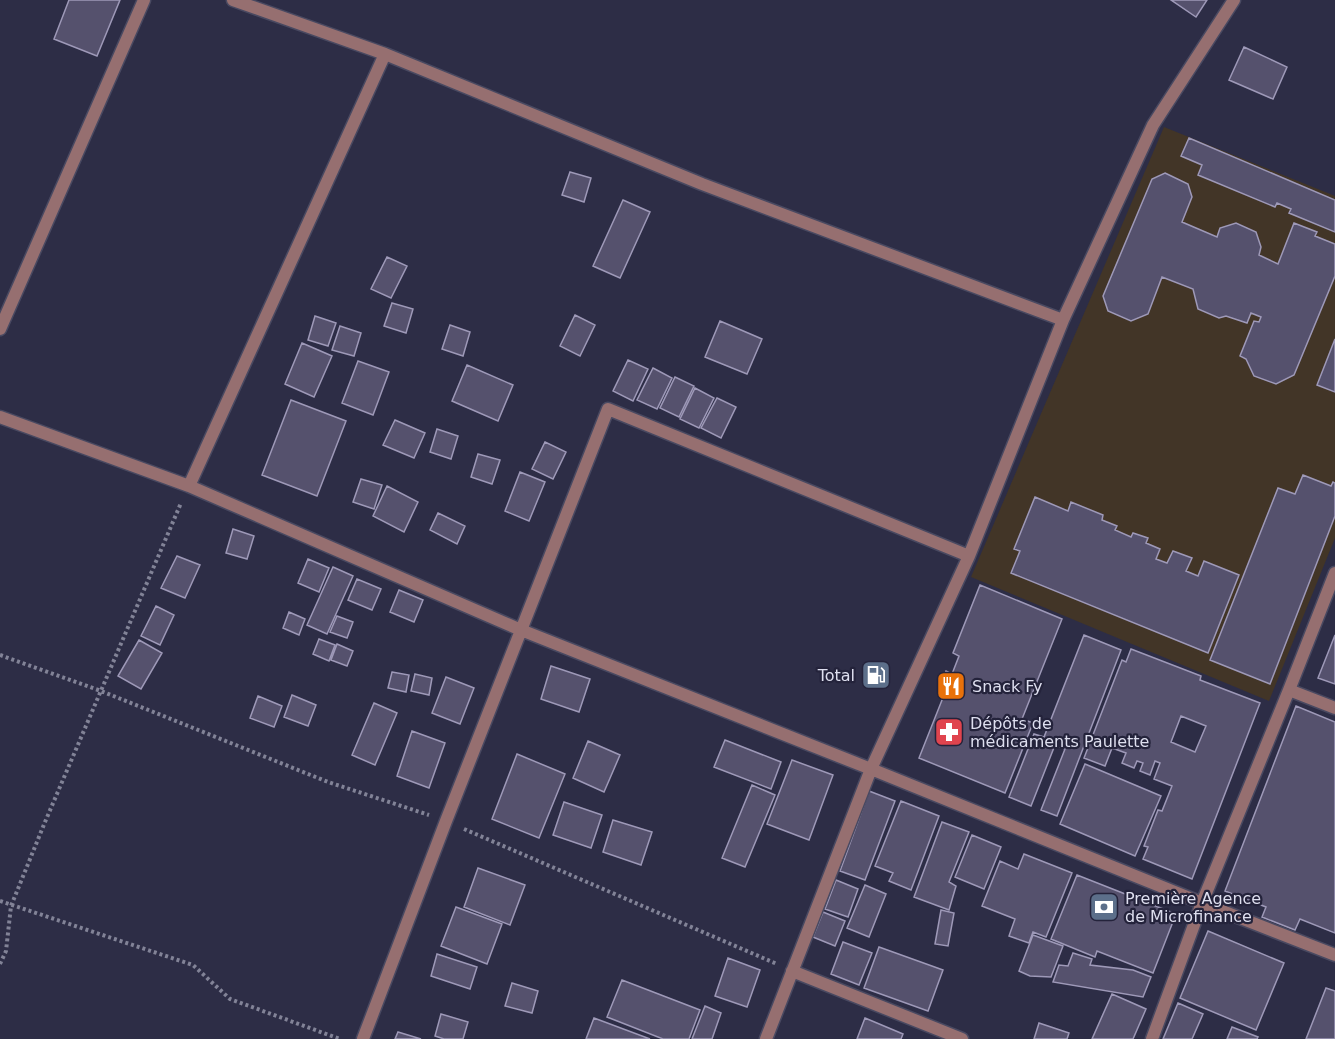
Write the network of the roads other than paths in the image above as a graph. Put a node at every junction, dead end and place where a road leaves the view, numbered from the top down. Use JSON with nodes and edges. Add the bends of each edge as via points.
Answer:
{"nodes":[{"id":1,"x":144,"y":0,"type":"edge"},
{"id":2,"x":233,"y":0,"type":"edge"},
{"id":3,"x":1234,"y":0,"type":"edge"},
{"id":4,"x":385,"y":54,"type":"junction"},
{"id":5,"x":1063,"y":320,"type":"junction"},
{"id":6,"x":0,"y":329,"type":"edge"},
{"id":7,"x":0,"y":417,"type":"edge"},
{"id":8,"x":189,"y":486,"type":"junction"},
{"id":9,"x":969,"y":556,"type":"junction"},
{"id":10,"x":1335,"y":573,"type":"edge"},
{"id":11,"x":521,"y":630,"type":"junction"},
{"id":12,"x":1289,"y":690,"type":"junction"},
{"id":13,"x":1335,"y":708,"type":"edge"},
{"id":14,"x":871,"y":769,"type":"junction"},
{"id":15,"x":1202,"y":903,"type":"junction"},
{"id":16,"x":1335,"y":955,"type":"edge"},
{"id":17,"x":792,"y":971,"type":"junction"},
{"id":18,"x":363,"y":1039,"type":"edge"},
{"id":19,"x":766,"y":1039,"type":"edge"},
{"id":20,"x":962,"y":1039,"type":"edge"},
{"id":21,"x":1152,"y":1039,"type":"edge"}],
"edges":[{"from":1,"to":6,"type":"street"},
{"from":2,"to":4,"type":"street"},
{"from":3,"to":5,"type":"street","via":[[1153,125]]},
{"from":4,"to":5,"type":"street","via":[[702,184]]},
{"from":4,"to":8,"type":"street"},
{"from":5,"to":9,"type":"street"},
{"from":7,"to":8,"type":"street"},
{"from":8,"to":11,"type":"street"},
{"from":9,"to":11,"type":"street","via":[[608,409]]},
{"from":9,"to":14,"type":"street"},
{"from":10,"to":12,"type":"street"},
{"from":11,"to":14,"type":"street"},
{"from":11,"to":18,"type":"street"},
{"from":12,"to":13,"type":"street"},
{"from":12,"to":15,"type":"street"},
{"from":14,"to":15,"type":"street"},
{"from":14,"to":17,"type":"street"},
{"from":15,"to":16,"type":"street"},
{"from":15,"to":21,"type":"street"},
{"from":17,"to":19,"type":"street"},
{"from":17,"to":20,"type":"street"}]}
